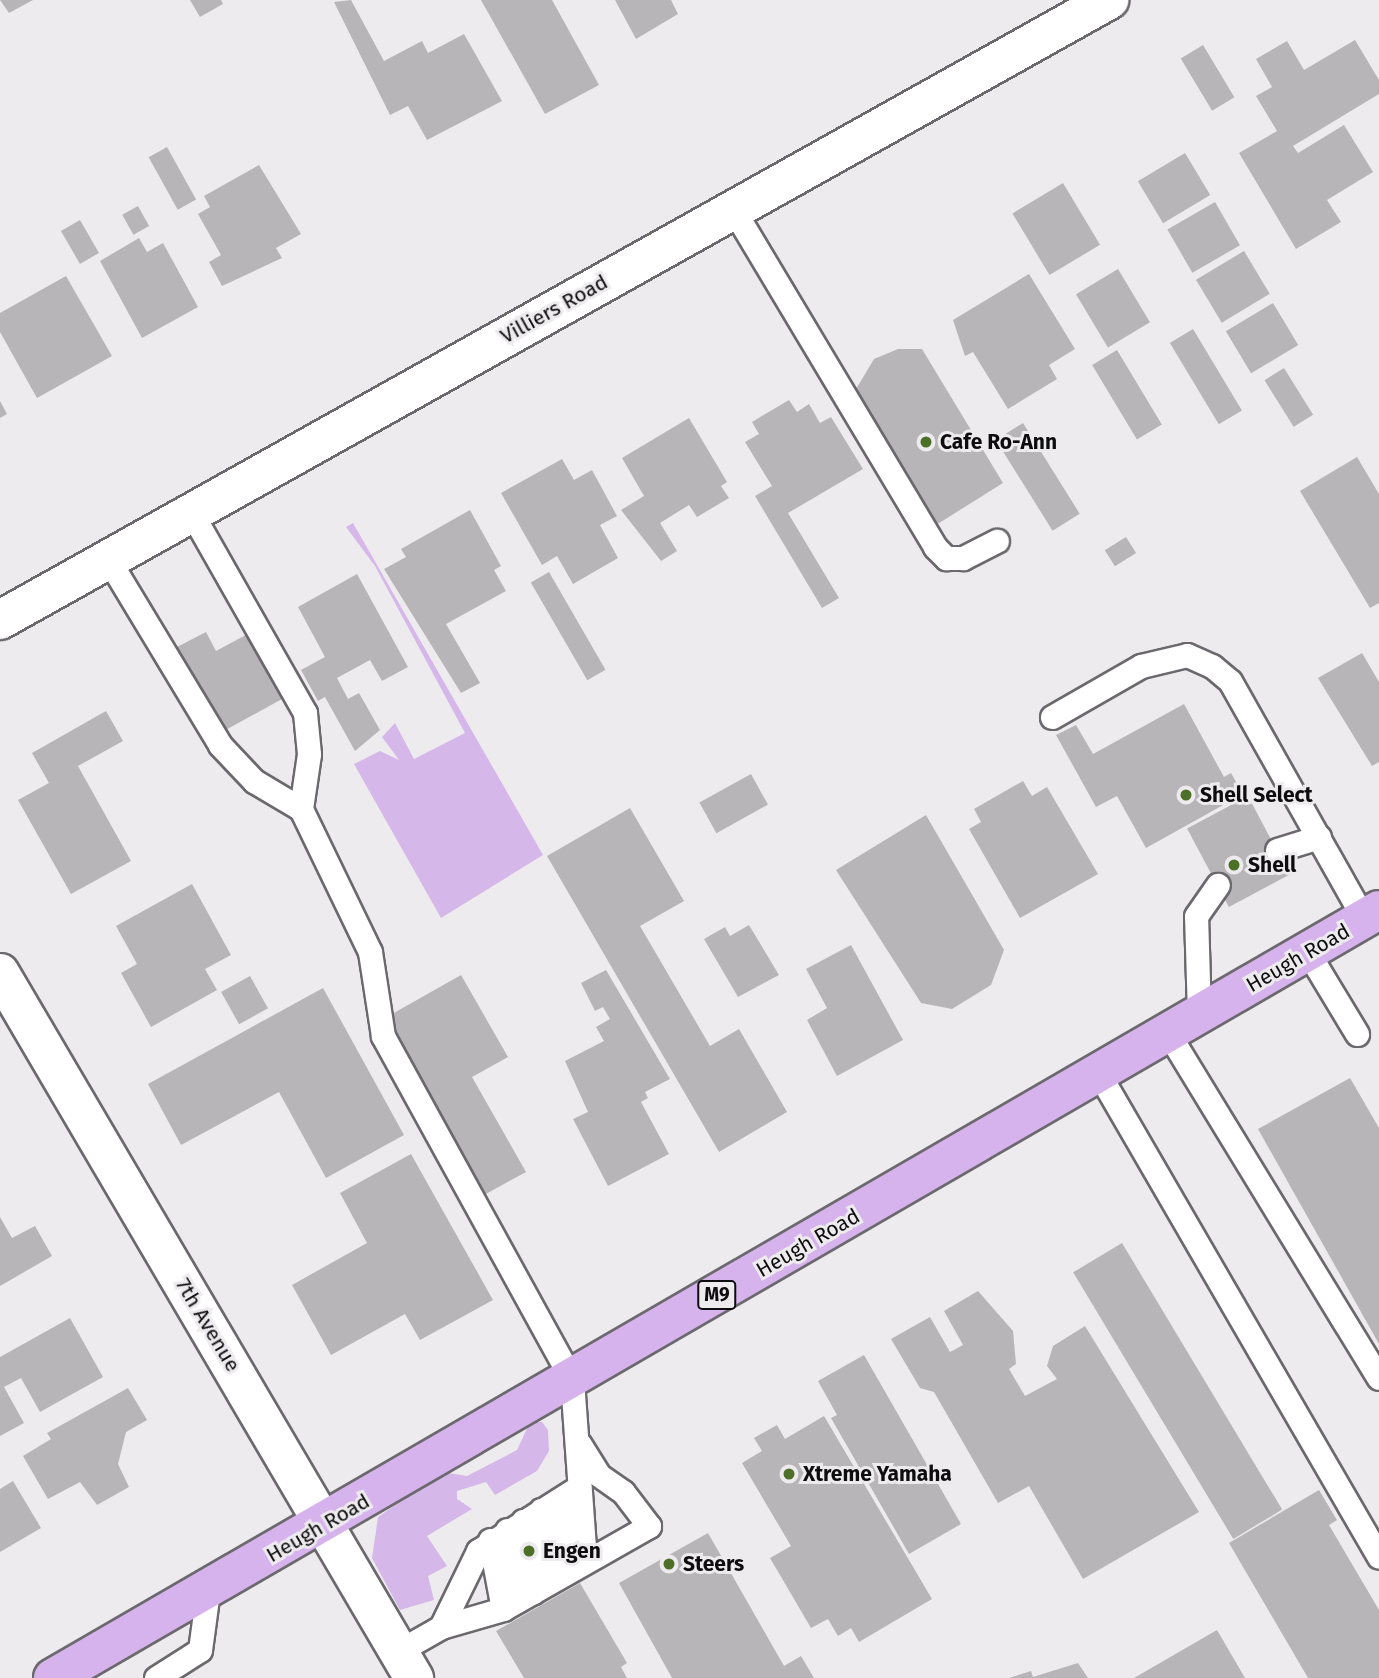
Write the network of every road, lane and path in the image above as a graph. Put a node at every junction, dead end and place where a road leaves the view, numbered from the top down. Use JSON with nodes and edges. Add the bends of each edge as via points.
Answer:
{"nodes":[{"id":1,"x":1109,"y":0,"type":"edge"},
{"id":2,"x":733,"y":209,"type":"junction"},
{"id":3,"x":191,"y":512,"type":"junction"},
{"id":4,"x":997,"y":541,"type":"dead end"},
{"id":5,"x":108,"y":559,"type":"junction"},
{"id":6,"x":0,"y":620,"type":"edge"},
{"id":7,"x":1052,"y":717,"type":"dead end"},
{"id":8,"x":301,"y":809,"type":"junction"},
{"id":9,"x":1319,"y":838,"type":"junction"},
{"id":10,"x":1277,"y":850,"type":"dead end"},
{"id":11,"x":1218,"y":885,"type":"dead end"},
{"id":12,"x":1372,"y":915,"type":"edge"},
{"id":13,"x":1307,"y":951,"type":"junction"},
{"id":14,"x":0,"y":972,"type":"edge"},
{"id":15,"x":1184,"y":1024,"type":"junction"},
{"id":16,"x":1357,"y":1034,"type":"dead end"},
{"id":17,"x":1099,"y":1074,"type":"junction"},
{"id":18,"x":1379,"y":1378,"type":"edge"},
{"id":19,"x":572,"y":1380,"type":"junction"},
{"id":20,"x":577,"y":1438,"type":"junction"},
{"id":21,"x":579,"y":1487,"type":"junction"},
{"id":22,"x":524,"y":1520,"type":"junction"},
{"id":23,"x":326,"y":1524,"type":"junction"},
{"id":24,"x":1379,"y":1557,"type":"edge"},
{"id":25,"x":542,"y":1586,"type":"junction"},
{"id":26,"x":208,"y":1591,"type":"junction"},
{"id":27,"x":441,"y":1627,"type":"junction"},
{"id":28,"x":407,"y":1665,"type":"edge"},
{"id":29,"x":53,"y":1678,"type":"edge"},
{"id":30,"x":156,"y":1678,"type":"edge"}],
"edges":[{"from":1,"to":2,"type":"street","name":"Villiers Road"},
{"from":2,"to":3,"type":"street","name":"Villiers Road"},
{"from":2,"to":4,"type":"lane","via":[[936,547],[946,558],[962,558]]},
{"from":3,"to":5,"type":"street","name":"Villiers Road"},
{"from":3,"to":8,"type":"lane","via":[[305,713],[309,754]]},
{"from":5,"to":6,"type":"street","name":"Villiers Road"},
{"from":5,"to":8,"type":"lane","via":[[220,746],[254,781]]},
{"from":7,"to":9,"type":"lane","via":[[1141,666],[1187,655],[1212,666],[1230,681]]},
{"from":8,"to":19,"type":"lane","via":[[370,952],[383,1036]]},
{"from":9,"to":10,"type":"lane"},
{"from":9,"to":12,"type":"lane"},
{"from":11,"to":15,"type":"lane","via":[[1196,916]]},
{"from":12,"to":13,"type":"main road","name":"Heugh Road","number":"M9"},
{"from":13,"to":15,"type":"main road","name":"Heugh Road","number":"M9"},
{"from":13,"to":16,"type":"lane"},
{"from":14,"to":23,"type":"street","name":"7th Avenue"},
{"from":15,"to":17,"type":"main road","name":"Heugh Road","number":"M9"},
{"from":15,"to":18,"type":"lane"},
{"from":17,"to":19,"type":"main road","name":"Heugh Road","number":"M9"},
{"from":17,"to":24,"type":"lane"},
{"from":19,"to":20,"type":"lane"},
{"from":19,"to":23,"type":"main road","name":"Heugh Road","number":"M9"},
{"from":20,"to":21,"type":"lane"},
{"from":20,"to":25,"type":"lane","via":[[599,1475],[623,1492],[649,1526]]},
{"from":21,"to":22,"type":"lane"},
{"from":21,"to":25,"type":"lane"},
{"from":22,"to":25,"type":"lane"},
{"from":22,"to":25,"type":"lane"},
{"from":22,"to":25,"type":"lane"},
{"from":22,"to":27,"type":"lane","via":[[471,1563]]},
{"from":23,"to":26,"type":"main road","name":"Heugh Road","number":"M9"},
{"from":23,"to":28,"type":"street","name":"7th Avenue"},
{"from":25,"to":27,"type":"lane"},
{"from":26,"to":29,"type":"main road","name":"Heugh Road","number":"M9"},
{"from":26,"to":30,"type":"lane","via":[[200,1650]]},
{"from":27,"to":28,"type":"lane"}]}
